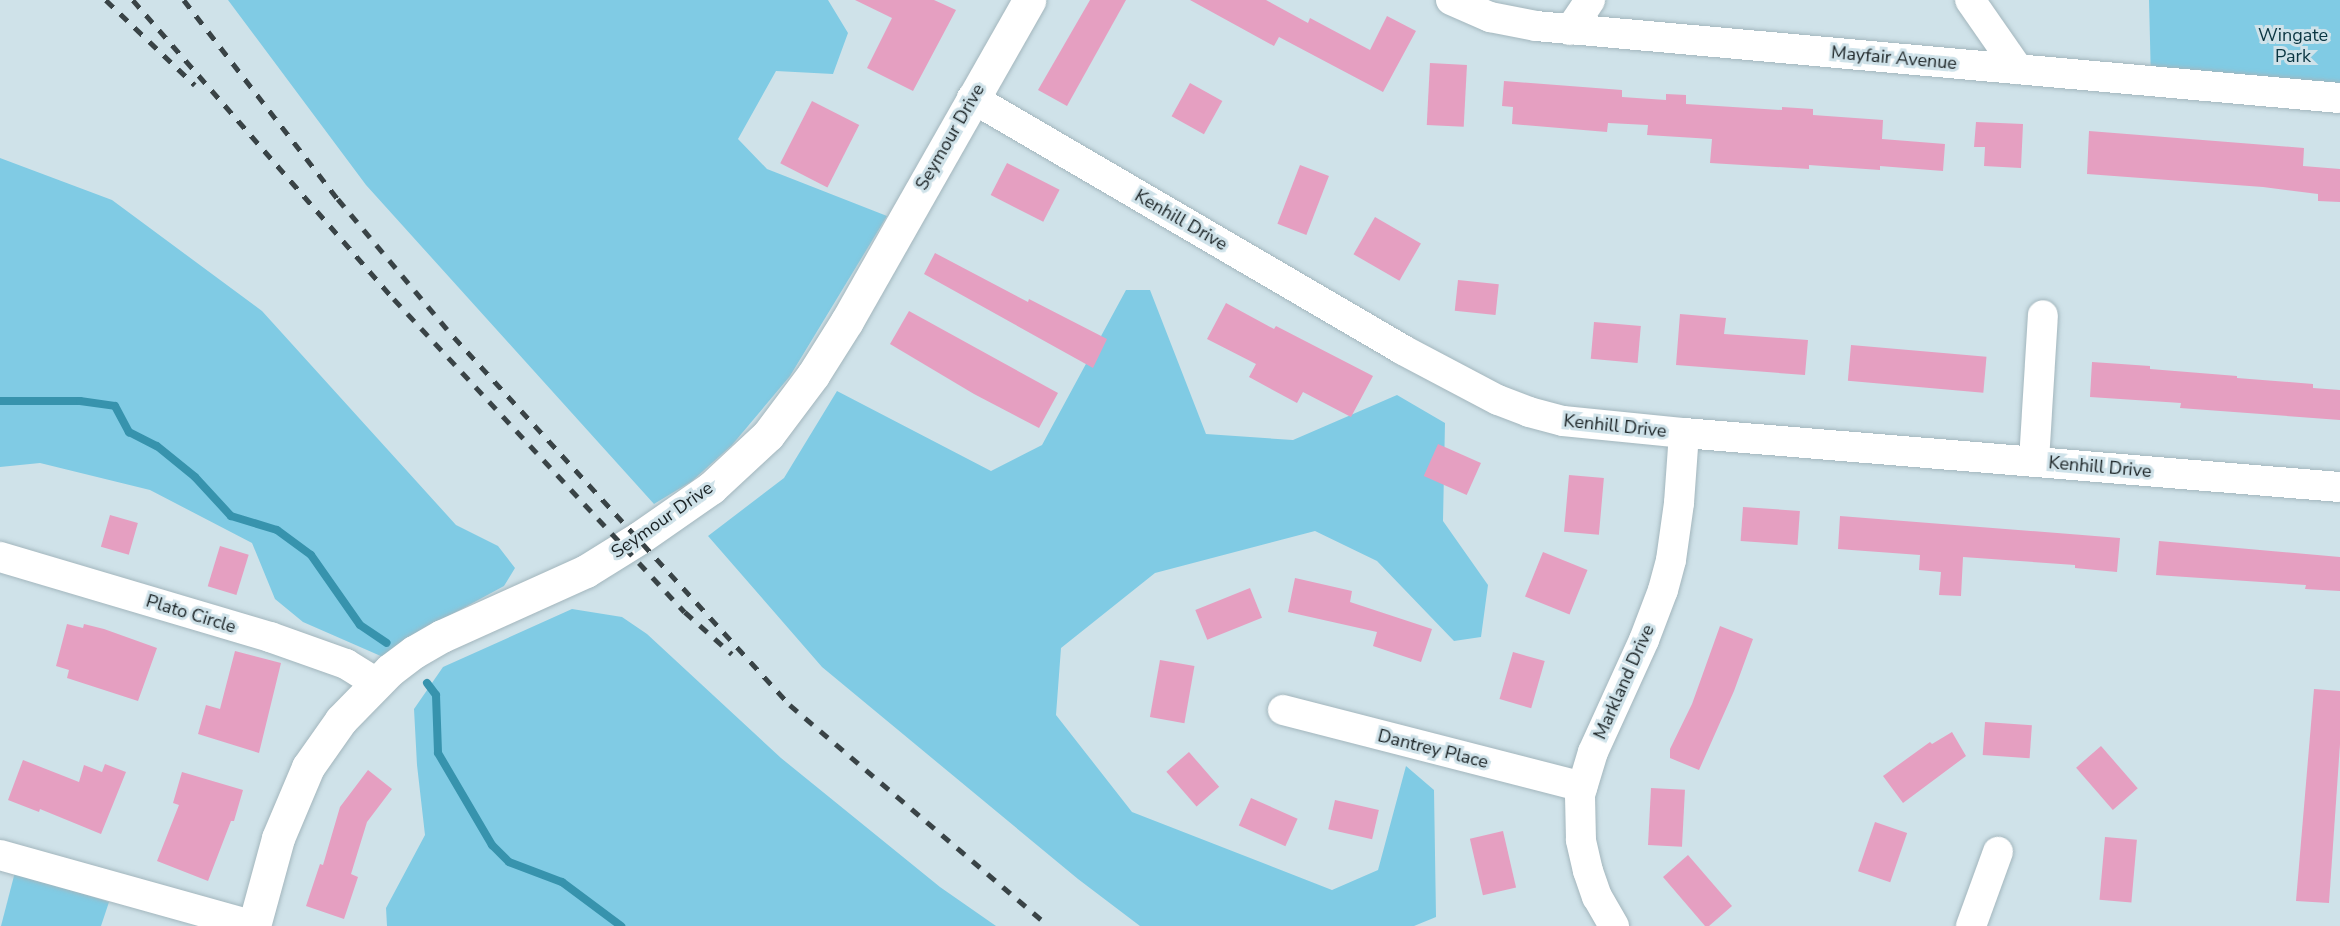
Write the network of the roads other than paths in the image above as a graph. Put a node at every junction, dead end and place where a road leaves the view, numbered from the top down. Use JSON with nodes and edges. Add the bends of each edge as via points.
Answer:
{"nodes":[{"id":1,"x":1029,"y":0,"type":"edge"},
{"id":2,"x":1451,"y":0,"type":"edge"},
{"id":3,"x":1590,"y":0,"type":"edge"},
{"id":4,"x":1970,"y":0,"type":"edge"},
{"id":5,"x":1570,"y":30,"type":"junction"},
{"id":6,"x":2018,"y":69,"type":"junction"},
{"id":7,"x":972,"y":98,"type":"junction"},
{"id":8,"x":2340,"y":98,"type":"edge"},
{"id":9,"x":2043,"y":315,"type":"dead end"},
{"id":10,"x":1684,"y":433,"type":"junction"},
{"id":11,"x":2034,"y":461,"type":"junction"},
{"id":12,"x":2340,"y":487,"type":"edge"},
{"id":13,"x":0,"y":557,"type":"edge"},
{"id":14,"x":376,"y":683,"type":"junction"},
{"id":15,"x":1283,"y":710,"type":"dead end"},
{"id":16,"x":1582,"y":787,"type":"junction"},
{"id":17,"x":1998,"y":852,"type":"dead end"},
{"id":18,"x":0,"y":855,"type":"edge"},
{"id":19,"x":254,"y":926,"type":"edge"},
{"id":20,"x":1614,"y":926,"type":"edge"},
{"id":21,"x":1971,"y":926,"type":"edge"}],
"edges":[{"from":1,"to":7,"type":"street","name":"Seymour Drive"},
{"from":2,"to":5,"type":"street","name":"Mayfair Avenue","via":[[1490,17]]},
{"from":3,"to":5,"type":"street"},
{"from":4,"to":6,"type":"street"},
{"from":5,"to":6,"type":"street","name":"Mayfair Avenue"},
{"from":6,"to":8,"type":"street","name":"Mayfair Avenue"},
{"from":7,"to":10,"type":"street","name":"Kenhill Drive","via":[[1403,350],[1498,400],[1563,421]]},
{"from":7,"to":14,"type":"street","name":"Seymour Drive","via":[[826,355],[768,435],[711,488],[658,526],[586,571],[414,652]]},
{"from":9,"to":11,"type":"street"},
{"from":10,"to":11,"type":"street","name":"Kenhill Drive"},
{"from":10,"to":16,"type":"street","name":"Markland Drive","via":[[1679,504],[1663,590],[1593,752]]},
{"from":11,"to":12,"type":"street","name":"Kenhill Drive"},
{"from":13,"to":14,"type":"street","name":"Plato Circle","via":[[270,637],[346,664]]},
{"from":14,"to":19,"type":"street","name":"Seymour Drive","via":[[341,720],[309,766],[278,838]]},
{"from":15,"to":16,"type":"street","name":"Dantrey Place"},
{"from":16,"to":20,"type":"street","name":"Markland Drive","via":[[1581,840],[1597,897]]},
{"from":17,"to":21,"type":"street"},
{"from":18,"to":19,"type":"street"}]}
